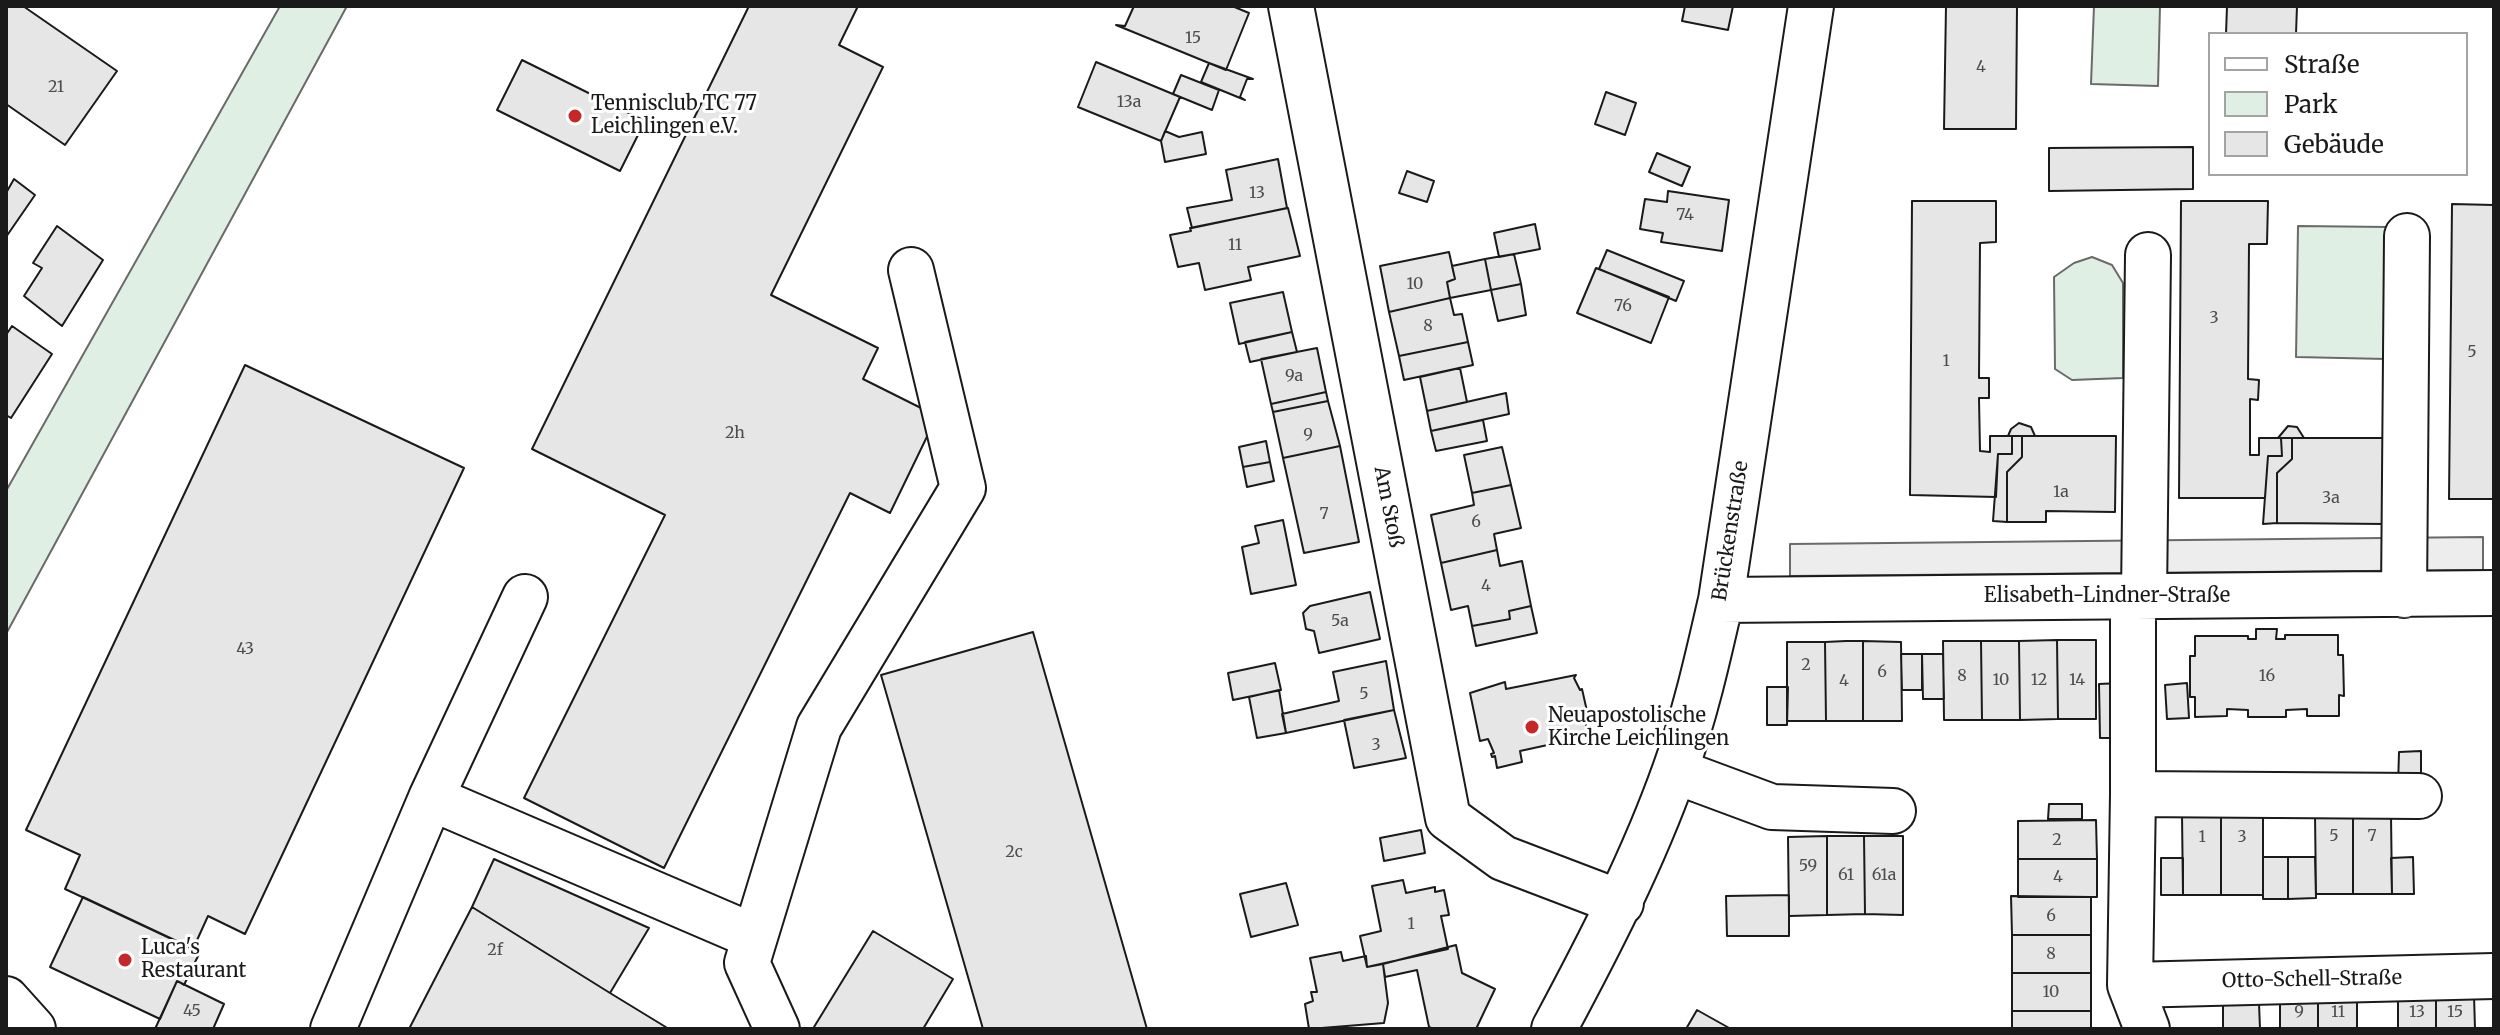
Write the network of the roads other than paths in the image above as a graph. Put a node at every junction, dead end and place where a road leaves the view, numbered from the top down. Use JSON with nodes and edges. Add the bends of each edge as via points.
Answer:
{"nodes":[{"id":1,"x":1291,"y":6,"type":"edge"},
{"id":2,"x":1811,"y":6,"type":"edge"},
{"id":3,"x":2407,"y":236,"type":"dead end"},
{"id":4,"x":2148,"y":255,"type":"dead end"},
{"id":5,"x":911,"y":270,"type":"dead end"},
{"id":6,"x":2494,"y":593,"type":"edge"},
{"id":7,"x":2404,"y":595,"type":"junction"},
{"id":8,"x":2138,"y":596,"type":"junction"},
{"id":9,"x":525,"y":597,"type":"dead end"},
{"id":10,"x":1721,"y":600,"type":"junction"},
{"id":11,"x":1675,"y":771,"type":"junction"},
{"id":12,"x":2133,"y":794,"type":"junction"},
{"id":13,"x":2419,"y":796,"type":"dead end"},
{"id":14,"x":431,"y":798,"type":"junction"},
{"id":15,"x":1893,"y":811,"type":"dead end"},
{"id":16,"x":1621,"y":903,"type":"junction"},
{"id":17,"x":755,"y":937,"type":"junction"},
{"id":18,"x":2494,"y":976,"type":"edge"},
{"id":19,"x":2130,"y":985,"type":"junction"},
{"id":20,"x":6,"y":999,"type":"edge"},
{"id":21,"x":33,"y":1029,"type":"edge"},
{"id":22,"x":333,"y":1029,"type":"edge"},
{"id":23,"x":777,"y":1029,"type":"edge"},
{"id":24,"x":1554,"y":1029,"type":"edge"},
{"id":25,"x":2147,"y":1029,"type":"edge"}],
"edges":[{"from":1,"to":16,"type":"street","name":"Am Stoß","via":[[1448,818],[1503,858]]},
{"from":2,"to":10,"type":"street","name":"Brückenstraße"},
{"from":3,"to":7,"type":"street"},
{"from":4,"to":8,"type":"street"},
{"from":5,"to":17,"type":"street","via":[[963,488],[819,727]]},
{"from":6,"to":7,"type":"street","name":"Elisabeth-Lindner-Straße"},
{"from":7,"to":8,"type":"street","name":"Elisabeth-Lindner-Straße"},
{"from":8,"to":10,"type":"street","name":"Elisabeth-Lindner-Straße"},
{"from":8,"to":12,"type":"street"},
{"from":9,"to":14,"type":"street"},
{"from":10,"to":11,"type":"street","name":"Brückenstraße"},
{"from":11,"to":15,"type":"street","via":[[1772,807]]},
{"from":11,"to":16,"type":"street","name":"Brückenstraße"},
{"from":12,"to":13,"type":"street"},
{"from":12,"to":19,"type":"street"},
{"from":14,"to":17,"type":"street"},
{"from":14,"to":22,"type":"street"},
{"from":16,"to":24,"type":"street","name":"Brückenstraße"},
{"from":17,"to":23,"type":"street","via":[[747,963]]},
{"from":18,"to":19,"type":"street","name":"Otto-Schell-Straße"},
{"from":19,"to":25,"type":"street"},
{"from":20,"to":21,"type":"street"}]}
